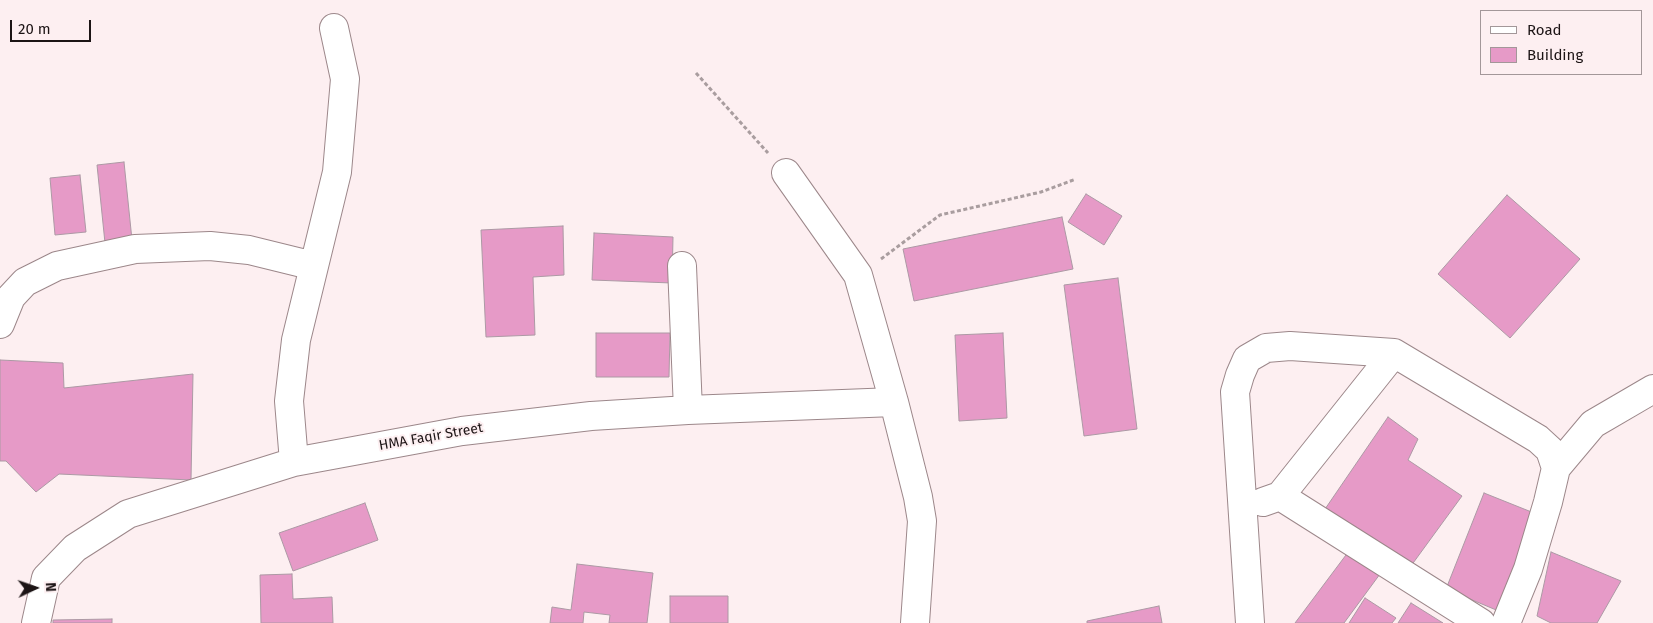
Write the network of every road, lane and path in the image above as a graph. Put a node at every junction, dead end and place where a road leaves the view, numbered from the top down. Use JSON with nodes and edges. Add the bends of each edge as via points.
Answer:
{"nodes":[{"id":1,"x":334,"y":28,"type":"dead end"},
{"id":2,"x":696,"y":73,"type":"dead end"},
{"id":3,"x":786,"y":173,"type":"joint"},
{"id":4,"x":1076,"y":179,"type":"dead end"},
{"id":5,"x":314,"y":266,"type":"junction"},
{"id":6,"x":682,"y":266,"type":"dead end"},
{"id":7,"x":858,"y":275,"type":"junction"},
{"id":8,"x":0,"y":324,"type":"edge"},
{"id":9,"x":1394,"y":353,"type":"junction"},
{"id":10,"x":1653,"y":389,"type":"edge"},
{"id":11,"x":894,"y":402,"type":"junction"},
{"id":12,"x":688,"y":410,"type":"junction"},
{"id":13,"x":294,"y":462,"type":"junction"},
{"id":14,"x":1556,"y":468,"type":"junction"},
{"id":15,"x":1280,"y":496,"type":"junction"},
{"id":16,"x":1242,"y":508,"type":"junction"},
{"id":17,"x":36,"y":623,"type":"edge"},
{"id":18,"x":915,"y":623,"type":"edge"},
{"id":19,"x":1250,"y":623,"type":"edge"},
{"id":20,"x":1481,"y":623,"type":"edge"},
{"id":21,"x":1506,"y":623,"type":"edge"}],
"edges":[{"from":1,"to":5,"type":"street","via":[[345,79],[337,172]]},
{"from":2,"to":3,"type":"path"},
{"from":3,"to":7,"type":"street"},
{"from":4,"to":7,"type":"path","via":[[1041,192],[940,215]]},
{"from":5,"to":8,"type":"street","via":[[249,250],[210,246],[135,249],[57,266],[26,282],[12,297]]},
{"from":5,"to":13,"type":"street","via":[[296,340],[289,402]]},
{"from":6,"to":12,"type":"street"},
{"from":7,"to":11,"type":"street"},
{"from":9,"to":14,"type":"street","via":[[1538,439],[1550,450]]},
{"from":9,"to":15,"type":"street"},
{"from":9,"to":16,"type":"street","via":[[1290,346],[1266,348],[1247,359],[1235,392]]},
{"from":10,"to":14,"type":"street","via":[[1593,424]]},
{"from":11,"to":12,"type":"street","name":"HMA Faqir Street"},
{"from":11,"to":18,"type":"street","via":[[922,521]]},
{"from":12,"to":13,"type":"street","name":"HMA Faqir Street","via":[[591,416],[462,431]]},
{"from":13,"to":17,"type":"street","name":"HMA Faqir Street","via":[[128,514],[75,548],[46,578]]},
{"from":14,"to":21,"type":"street","via":[[1528,569]]},
{"from":15,"to":16,"type":"street"},
{"from":15,"to":20,"type":"street"},
{"from":16,"to":19,"type":"street"}]}
